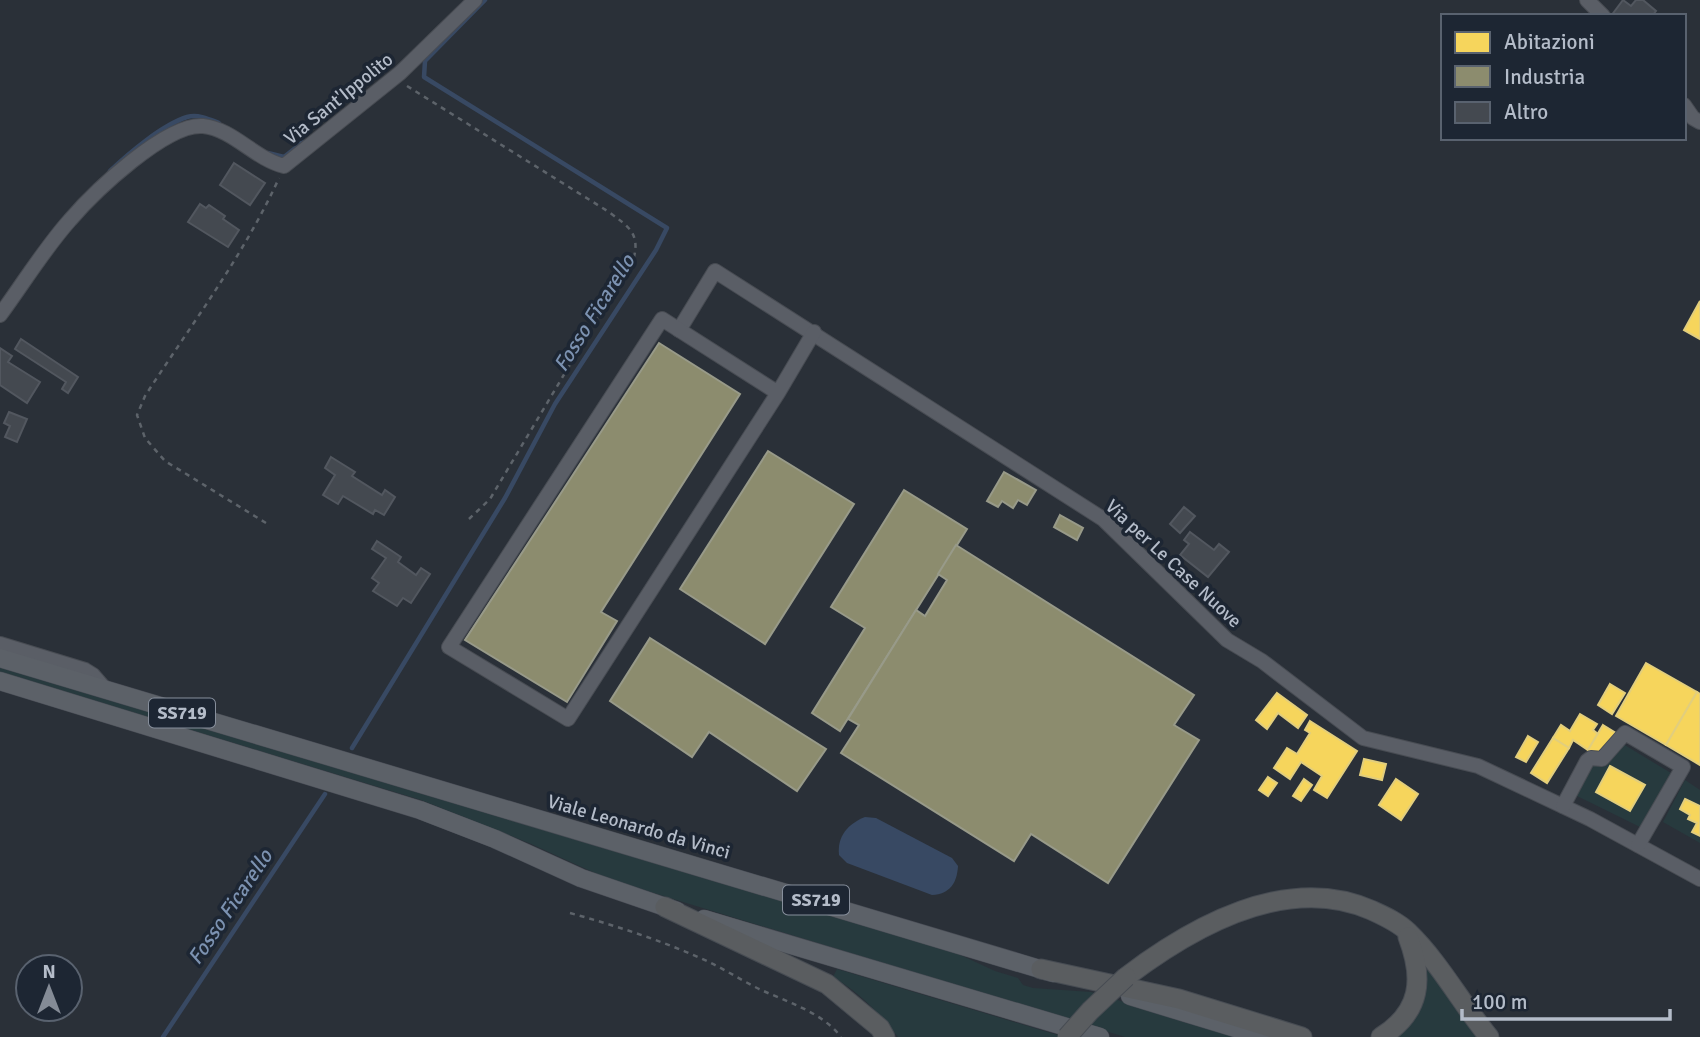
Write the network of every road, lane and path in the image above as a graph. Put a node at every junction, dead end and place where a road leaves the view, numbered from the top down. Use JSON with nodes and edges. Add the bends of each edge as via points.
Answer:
{"nodes":[{"id":1,"x":475,"y":0,"type":"edge"},
{"id":2,"x":1587,"y":0,"type":"edge"},
{"id":3,"x":1601,"y":14,"type":"edge"},
{"id":4,"x":400,"y":73,"type":"junction"},
{"id":5,"x":1686,"y":108,"type":"edge"},
{"id":6,"x":1700,"y":122,"type":"edge"},
{"id":7,"x":284,"y":166,"type":"junction"},
{"id":8,"x":0,"y":315,"type":"edge"},
{"id":9,"x":679,"y":330,"type":"junction"},
{"id":10,"x":814,"y":332,"type":"junction"},
{"id":11,"x":778,"y":393,"type":"junction"},
{"id":12,"x":469,"y":519,"type":"dead end"},
{"id":13,"x":266,"y":523,"type":"dead end"},
{"id":14,"x":0,"y":644,"type":"edge"},
{"id":15,"x":0,"y":658,"type":"edge"},
{"id":16,"x":0,"y":681,"type":"edge"},
{"id":17,"x":107,"y":691,"type":"junction"},
{"id":18,"x":1563,"y":806,"type":"junction"},
{"id":19,"x":1637,"y":845,"type":"junction"},
{"id":20,"x":1700,"y":879,"type":"edge"},
{"id":21,"x":665,"y":907,"type":"junction"},
{"id":22,"x":570,"y":913,"type":"dead end"},
{"id":23,"x":1406,"y":930,"type":"junction"},
{"id":24,"x":1041,"y":970,"type":"junction"},
{"id":25,"x":841,"y":1037,"type":"edge"},
{"id":26,"x":885,"y":1037,"type":"edge"},
{"id":27,"x":1067,"y":1037,"type":"edge"},
{"id":28,"x":1100,"y":1037,"type":"edge"},
{"id":29,"x":1265,"y":1037,"type":"edge"},
{"id":30,"x":1302,"y":1037,"type":"edge"},
{"id":31,"x":1381,"y":1037,"type":"edge"},
{"id":32,"x":1489,"y":1037,"type":"edge"}],
"edges":[{"from":1,"to":4,"type":"street","name":"Via Sant'Ippolito"},
{"from":2,"to":3,"type":"street"},
{"from":4,"to":7,"type":"street","name":"Via Sant'Ippolito"},
{"from":4,"to":12,"type":"path","via":[[407,87],[610,212],[630,228],[637,244],[634,257],[490,499]]},
{"from":5,"to":6,"type":"street"},
{"from":7,"to":8,"type":"street","name":"Via Sant'Ippolito","via":[[208,126],[190,125],[170,134],[124,167],[70,220]]},
{"from":7,"to":13,"type":"path","via":[[266,206],[137,415],[145,438],[165,461]]},
{"from":9,"to":10,"type":"street","name":"Via per Le Case Nuove","via":[[715,271]]},
{"from":9,"to":11,"type":"street"},
{"from":9,"to":11,"type":"street","via":[[662,319],[449,647],[568,719]]},
{"from":10,"to":11,"type":"street"},
{"from":10,"to":18,"type":"street","name":"Via per Le Case Nuove","via":[[1103,519],[1227,640],[1363,738],[1478,766]]},
{"from":14,"to":17,"type":"street","via":[[85,670]]},
{"from":15,"to":17,"type":"main road","name":"Viale Leonardo da Vinci","number":"SS719"},
{"from":16,"to":21,"type":"main road","number":"SS719","via":[[420,810],[581,878]]},
{"from":17,"to":24,"type":"main road","name":"Viale Leonardo da Vinci","number":"SS719"},
{"from":18,"to":19,"type":"street","name":"Via per Le Case Nuove"},
{"from":18,"to":19,"type":"street","via":[[1587,761],[1602,759],[1625,733],[1683,767]]},
{"from":19,"to":20,"type":"street","name":"Via per Le Case Nuove"},
{"from":21,"to":26,"type":"highway","via":[[827,984]]},
{"from":21,"to":28,"type":"main road","number":"SS719"},
{"from":22,"to":25,"type":"path","via":[[708,962],[814,1014]]},
{"from":23,"to":27,"type":"highway","bridge":true,"via":[[1359,905],[1329,899],[1276,902],[1241,912],[1167,947],[1126,977]]},
{"from":23,"to":31,"type":"highway","via":[[1418,961],[1417,992],[1406,1018]]},
{"from":23,"to":32,"type":"highway","via":[[1438,964]]},
{"from":24,"to":29,"type":"main road","name":"Viale Leonardo da Vinci","number":"SS719"},
{"from":24,"to":30,"type":"highway","via":[[1179,999]]}]}
